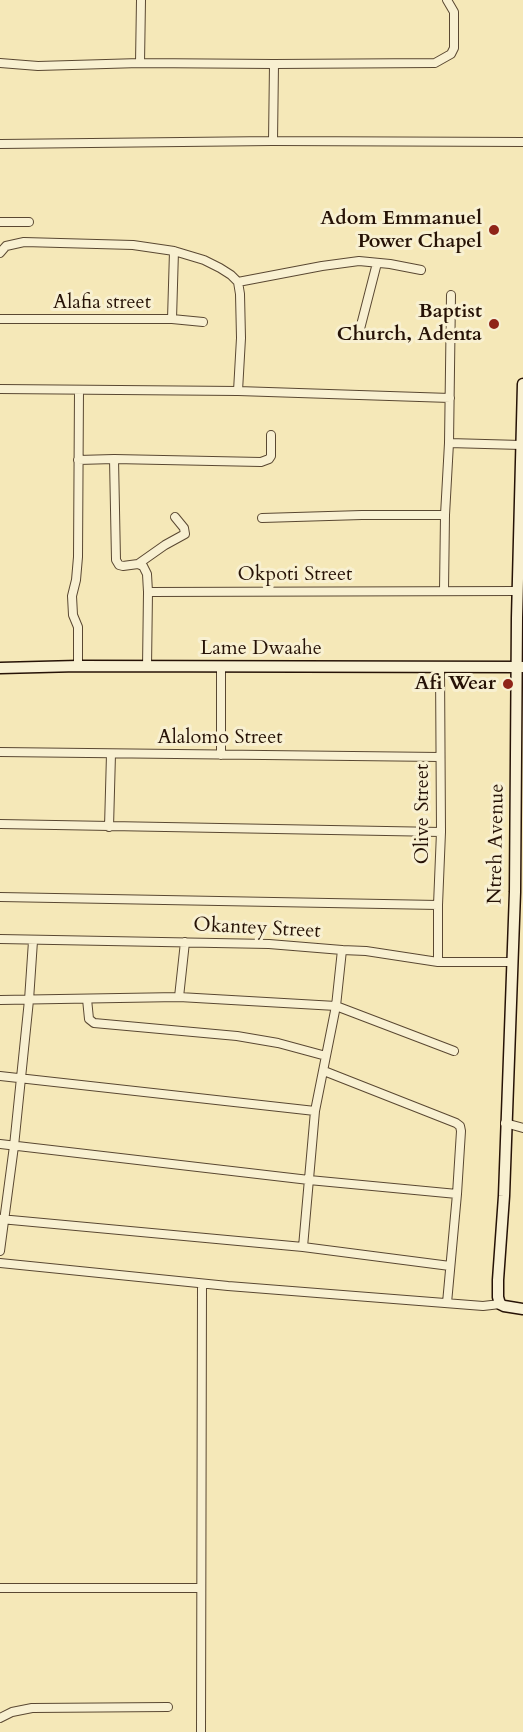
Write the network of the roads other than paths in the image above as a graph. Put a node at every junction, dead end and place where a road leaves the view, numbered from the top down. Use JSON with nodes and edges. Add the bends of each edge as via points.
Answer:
{"nodes":[{"id":1,"x":141,"y":0,"type":"edge"},
{"id":2,"x":447,"y":0,"type":"edge"},
{"id":3,"x":0,"y":63,"type":"edge"},
{"id":4,"x":140,"y":63,"type":"junction"},
{"id":5,"x":274,"y":64,"type":"junction"},
{"id":6,"x":273,"y":141,"type":"junction"},
{"id":7,"x":523,"y":142,"type":"edge"},
{"id":8,"x":0,"y":144,"type":"edge"},
{"id":9,"x":0,"y":222,"type":"edge"},
{"id":10,"x":29,"y":222,"type":"dead end"},
{"id":11,"x":174,"y":251,"type":"junction"},
{"id":12,"x":0,"y":253,"type":"edge"},
{"id":13,"x":377,"y":263,"type":"junction"},
{"id":14,"x":421,"y":270,"type":"dead end"},
{"id":15,"x":238,"y":282,"type":"junction"},
{"id":16,"x":451,"y":295,"type":"dead end"},
{"id":17,"x":0,"y":319,"type":"edge"},
{"id":18,"x":172,"y":319,"type":"junction"},
{"id":19,"x":203,"y":322,"type":"dead end"},
{"id":20,"x":360,"y":329,"type":"dead end"},
{"id":21,"x":523,"y":384,"type":"edge"},
{"id":22,"x":0,"y":389,"type":"edge"},
{"id":23,"x":79,"y":390,"type":"junction"},
{"id":24,"x":238,"y":391,"type":"junction"},
{"id":25,"x":450,"y":398,"type":"junction"},
{"id":26,"x":522,"y":420,"type":"edge"},
{"id":27,"x":271,"y":435,"type":"dead end"},
{"id":28,"x":449,"y":443,"type":"junction"},
{"id":29,"x":521,"y":445,"type":"junction"},
{"id":30,"x":114,"y":459,"type":"junction"},
{"id":31,"x":78,"y":460,"type":"junction"},
{"id":32,"x":522,"y":488,"type":"edge"},
{"id":33,"x":445,"y":515,"type":"junction"},
{"id":34,"x":175,"y":517,"type":"dead end"},
{"id":35,"x":262,"y":518,"type":"dead end"},
{"id":36,"x":138,"y":564,"type":"junction"},
{"id":37,"x":444,"y":590,"type":"junction"},
{"id":38,"x":518,"y":591,"type":"junction"},
{"id":39,"x":148,"y":592,"type":"junction"},
{"id":40,"x":78,"y":666,"type":"junction"},
{"id":41,"x":147,"y":667,"type":"junction"},
{"id":42,"x":220,"y":667,"type":"junction"},
{"id":43,"x":440,"y":667,"type":"junction"},
{"id":44,"x":520,"y":667,"type":"edge"},
{"id":45,"x":0,"y":668,"type":"edge"},
{"id":46,"x":0,"y":678,"type":"edge"},
{"id":47,"x":0,"y":752,"type":"edge"},
{"id":48,"x":111,"y":754,"type":"junction"},
{"id":49,"x":221,"y":755,"type":"junction"},
{"id":50,"x":440,"y":757,"type":"junction"},
{"id":51,"x":520,"y":812,"type":"edge"},
{"id":52,"x":0,"y":824,"type":"edge"},
{"id":53,"x":109,"y":827,"type":"junction"},
{"id":54,"x":441,"y":832,"type":"junction"},
{"id":55,"x":0,"y":897,"type":"edge"},
{"id":56,"x":438,"y":905,"type":"junction"},
{"id":57,"x":0,"y":939,"type":"edge"},
{"id":58,"x":33,"y":941,"type":"junction"},
{"id":59,"x":185,"y":942,"type":"junction"},
{"id":60,"x":342,"y":950,"type":"junction"},
{"id":61,"x":438,"y":962,"type":"junction"},
{"id":62,"x":511,"y":962,"type":"junction"},
{"id":63,"x":179,"y":997,"type":"junction"},
{"id":64,"x":87,"y":999,"type":"junction"},
{"id":65,"x":0,"y":1000,"type":"edge"},
{"id":66,"x":29,"y":1000,"type":"junction"},
{"id":67,"x":336,"y":1006,"type":"junction"},
{"id":68,"x":454,"y":1051,"type":"dead end"},
{"id":69,"x":326,"y":1056,"type":"junction"},
{"id":70,"x":324,"y":1071,"type":"junction"},
{"id":71,"x":0,"y":1076,"type":"edge"},
{"id":72,"x":21,"y":1078,"type":"junction"},
{"id":73,"x":315,"y":1111,"type":"junction"},
{"id":74,"x":505,"y":1123,"type":"junction"},
{"id":75,"x":523,"y":1128,"type":"edge"},
{"id":76,"x":0,"y":1144,"type":"edge"},
{"id":77,"x":14,"y":1146,"type":"junction"},
{"id":78,"x":309,"y":1180,"type":"junction"},
{"id":79,"x":457,"y":1194,"type":"junction"},
{"id":80,"x":2,"y":1220,"type":"edge"},
{"id":81,"x":303,"y":1247,"type":"junction"},
{"id":82,"x":0,"y":1251,"type":"edge"},
{"id":83,"x":0,"y":1263,"type":"edge"},
{"id":84,"x":450,"y":1266,"type":"junction"},
{"id":85,"x":202,"y":1284,"type":"junction"},
{"id":86,"x":447,"y":1303,"type":"junction"},
{"id":87,"x":500,"y":1304,"type":"junction"},
{"id":88,"x":523,"y":1309,"type":"edge"},
{"id":89,"x":0,"y":1588,"type":"edge"},
{"id":90,"x":201,"y":1588,"type":"junction"},
{"id":91,"x":168,"y":1707,"type":"dead end"},
{"id":92,"x":0,"y":1718,"type":"edge"},
{"id":93,"x":201,"y":1732,"type":"edge"}],
"edges":[{"from":1,"to":4,"type":"street"},
{"from":2,"to":5,"type":"street","via":[[454,12],[454,48],[435,63]]},
{"from":3,"to":4,"type":"street"},
{"from":4,"to":5,"type":"street"},
{"from":5,"to":6,"type":"street"},
{"from":6,"to":7,"type":"street"},
{"from":6,"to":8,"type":"street"},
{"from":9,"to":10,"type":"street"},
{"from":11,"to":12,"type":"street","via":[[133,245],[24,242],[6,246]]},
{"from":11,"to":15,"type":"street","via":[[204,260]]},
{"from":11,"to":18,"type":"street","name":"Alafia street"},
{"from":13,"to":14,"type":"street"},
{"from":13,"to":15,"type":"street","via":[[322,266]]},
{"from":13,"to":20,"type":"street"},
{"from":15,"to":24,"type":"street"},
{"from":16,"to":25,"type":"street"},
{"from":17,"to":18,"type":"street","name":"Alafia street"},
{"from":18,"to":19,"type":"street"},
{"from":21,"to":26,"type":"street","name":"Ntreh Avenue"},
{"from":22,"to":23,"type":"street"},
{"from":23,"to":24,"type":"street"},
{"from":23,"to":31,"type":"street"},
{"from":24,"to":25,"type":"street"},
{"from":25,"to":28,"type":"street"},
{"from":26,"to":29,"type":"street","name":"Ntreh Avenue"},
{"from":27,"to":30,"type":"street","via":[[271,456],[261,462]]},
{"from":28,"to":29,"type":"street"},
{"from":28,"to":33,"type":"street"},
{"from":29,"to":32,"type":"street","name":"Ntreh Avenue"},
{"from":30,"to":31,"type":"street"},
{"from":30,"to":36,"type":"street","via":[[116,560],[123,566]]},
{"from":31,"to":40,"type":"street","via":[[78,557],[72,596],[78,627]]},
{"from":32,"to":38,"type":"street","name":"Ntreh Avenue"},
{"from":33,"to":35,"type":"street"},
{"from":33,"to":37,"type":"street"},
{"from":34,"to":36,"type":"street","via":[[185,534]]},
{"from":36,"to":39,"type":"street","via":[[147,574]]},
{"from":37,"to":38,"type":"street","name":"Okpoti Street"},
{"from":37,"to":39,"type":"street","name":"Okpoti Street"},
{"from":38,"to":44,"type":"street","name":"Ntreh Avenue"},
{"from":39,"to":41,"type":"street"},
{"from":40,"to":41,"type":"street","name":"Lame Dwaahe"},
{"from":40,"to":45,"type":"street","name":"Lame Dwaahe"},
{"from":41,"to":42,"type":"street","name":"Lame Dwaahe"},
{"from":42,"to":43,"type":"street","name":"Lame Dwaahe"},
{"from":42,"to":49,"type":"street"},
{"from":43,"to":44,"type":"street","name":"Lame Dwaahe"},
{"from":43,"to":50,"type":"street","name":"Olive Street"},
{"from":44,"to":51,"type":"street","name":"Ntreh Avenue"},
{"from":45,"to":46,"type":"street"},
{"from":47,"to":48,"type":"street","name":"Alalomo Street"},
{"from":48,"to":49,"type":"street","name":"Alalomo Street"},
{"from":48,"to":53,"type":"street"},
{"from":49,"to":50,"type":"street","name":"Alalomo Street"},
{"from":50,"to":54,"type":"street","name":"Olive Street"},
{"from":51,"to":62,"type":"street","name":"Ntreh Avenue"},
{"from":52,"to":53,"type":"street"},
{"from":53,"to":54,"type":"street"},
{"from":54,"to":56,"type":"street","name":"Olive Street"},
{"from":55,"to":56,"type":"street"},
{"from":56,"to":61,"type":"street","name":"Olive Street"},
{"from":57,"to":58,"type":"street","name":"Okantey Street"},
{"from":58,"to":59,"type":"street","name":"Okantey Street"},
{"from":58,"to":66,"type":"street"},
{"from":59,"to":60,"type":"street","name":"Okantey Street"},
{"from":59,"to":63,"type":"street"},
{"from":60,"to":61,"type":"street","name":"Okantey Street"},
{"from":60,"to":67,"type":"street"},
{"from":61,"to":62,"type":"street","name":"Okantey Street"},
{"from":62,"to":74,"type":"street","name":"Ntreh Avenue"},
{"from":63,"to":64,"type":"street"},
{"from":63,"to":67,"type":"street"},
{"from":64,"to":66,"type":"street"},
{"from":64,"to":69,"type":"street","via":[[89,1019],[94,1023],[237,1036]]},
{"from":65,"to":66,"type":"street"},
{"from":66,"to":72,"type":"street"},
{"from":67,"to":68,"type":"street"},
{"from":67,"to":69,"type":"street"},
{"from":69,"to":70,"type":"street"},
{"from":70,"to":73,"type":"street"},
{"from":70,"to":79,"type":"street","via":[[460,1126]]},
{"from":71,"to":72,"type":"street"},
{"from":72,"to":73,"type":"street"},
{"from":72,"to":77,"type":"street"},
{"from":73,"to":78,"type":"street"},
{"from":74,"to":75,"type":"street"},
{"from":74,"to":87,"type":"street","name":"Ntreh Avenue"},
{"from":76,"to":77,"type":"street"},
{"from":77,"to":78,"type":"street"},
{"from":77,"to":80,"type":"street"},
{"from":78,"to":79,"type":"street"},
{"from":78,"to":81,"type":"street"},
{"from":79,"to":84,"type":"street"},
{"from":80,"to":81,"type":"street"},
{"from":80,"to":82,"type":"street"},
{"from":81,"to":84,"type":"street"},
{"from":83,"to":85,"type":"street"},
{"from":84,"to":86,"type":"street"},
{"from":85,"to":86,"type":"street"},
{"from":85,"to":90,"type":"street"},
{"from":86,"to":87,"type":"street"},
{"from":87,"to":88,"type":"street"},
{"from":89,"to":90,"type":"street"},
{"from":90,"to":93,"type":"street"},
{"from":91,"to":92,"type":"street","via":[[32,1708]]}]}
